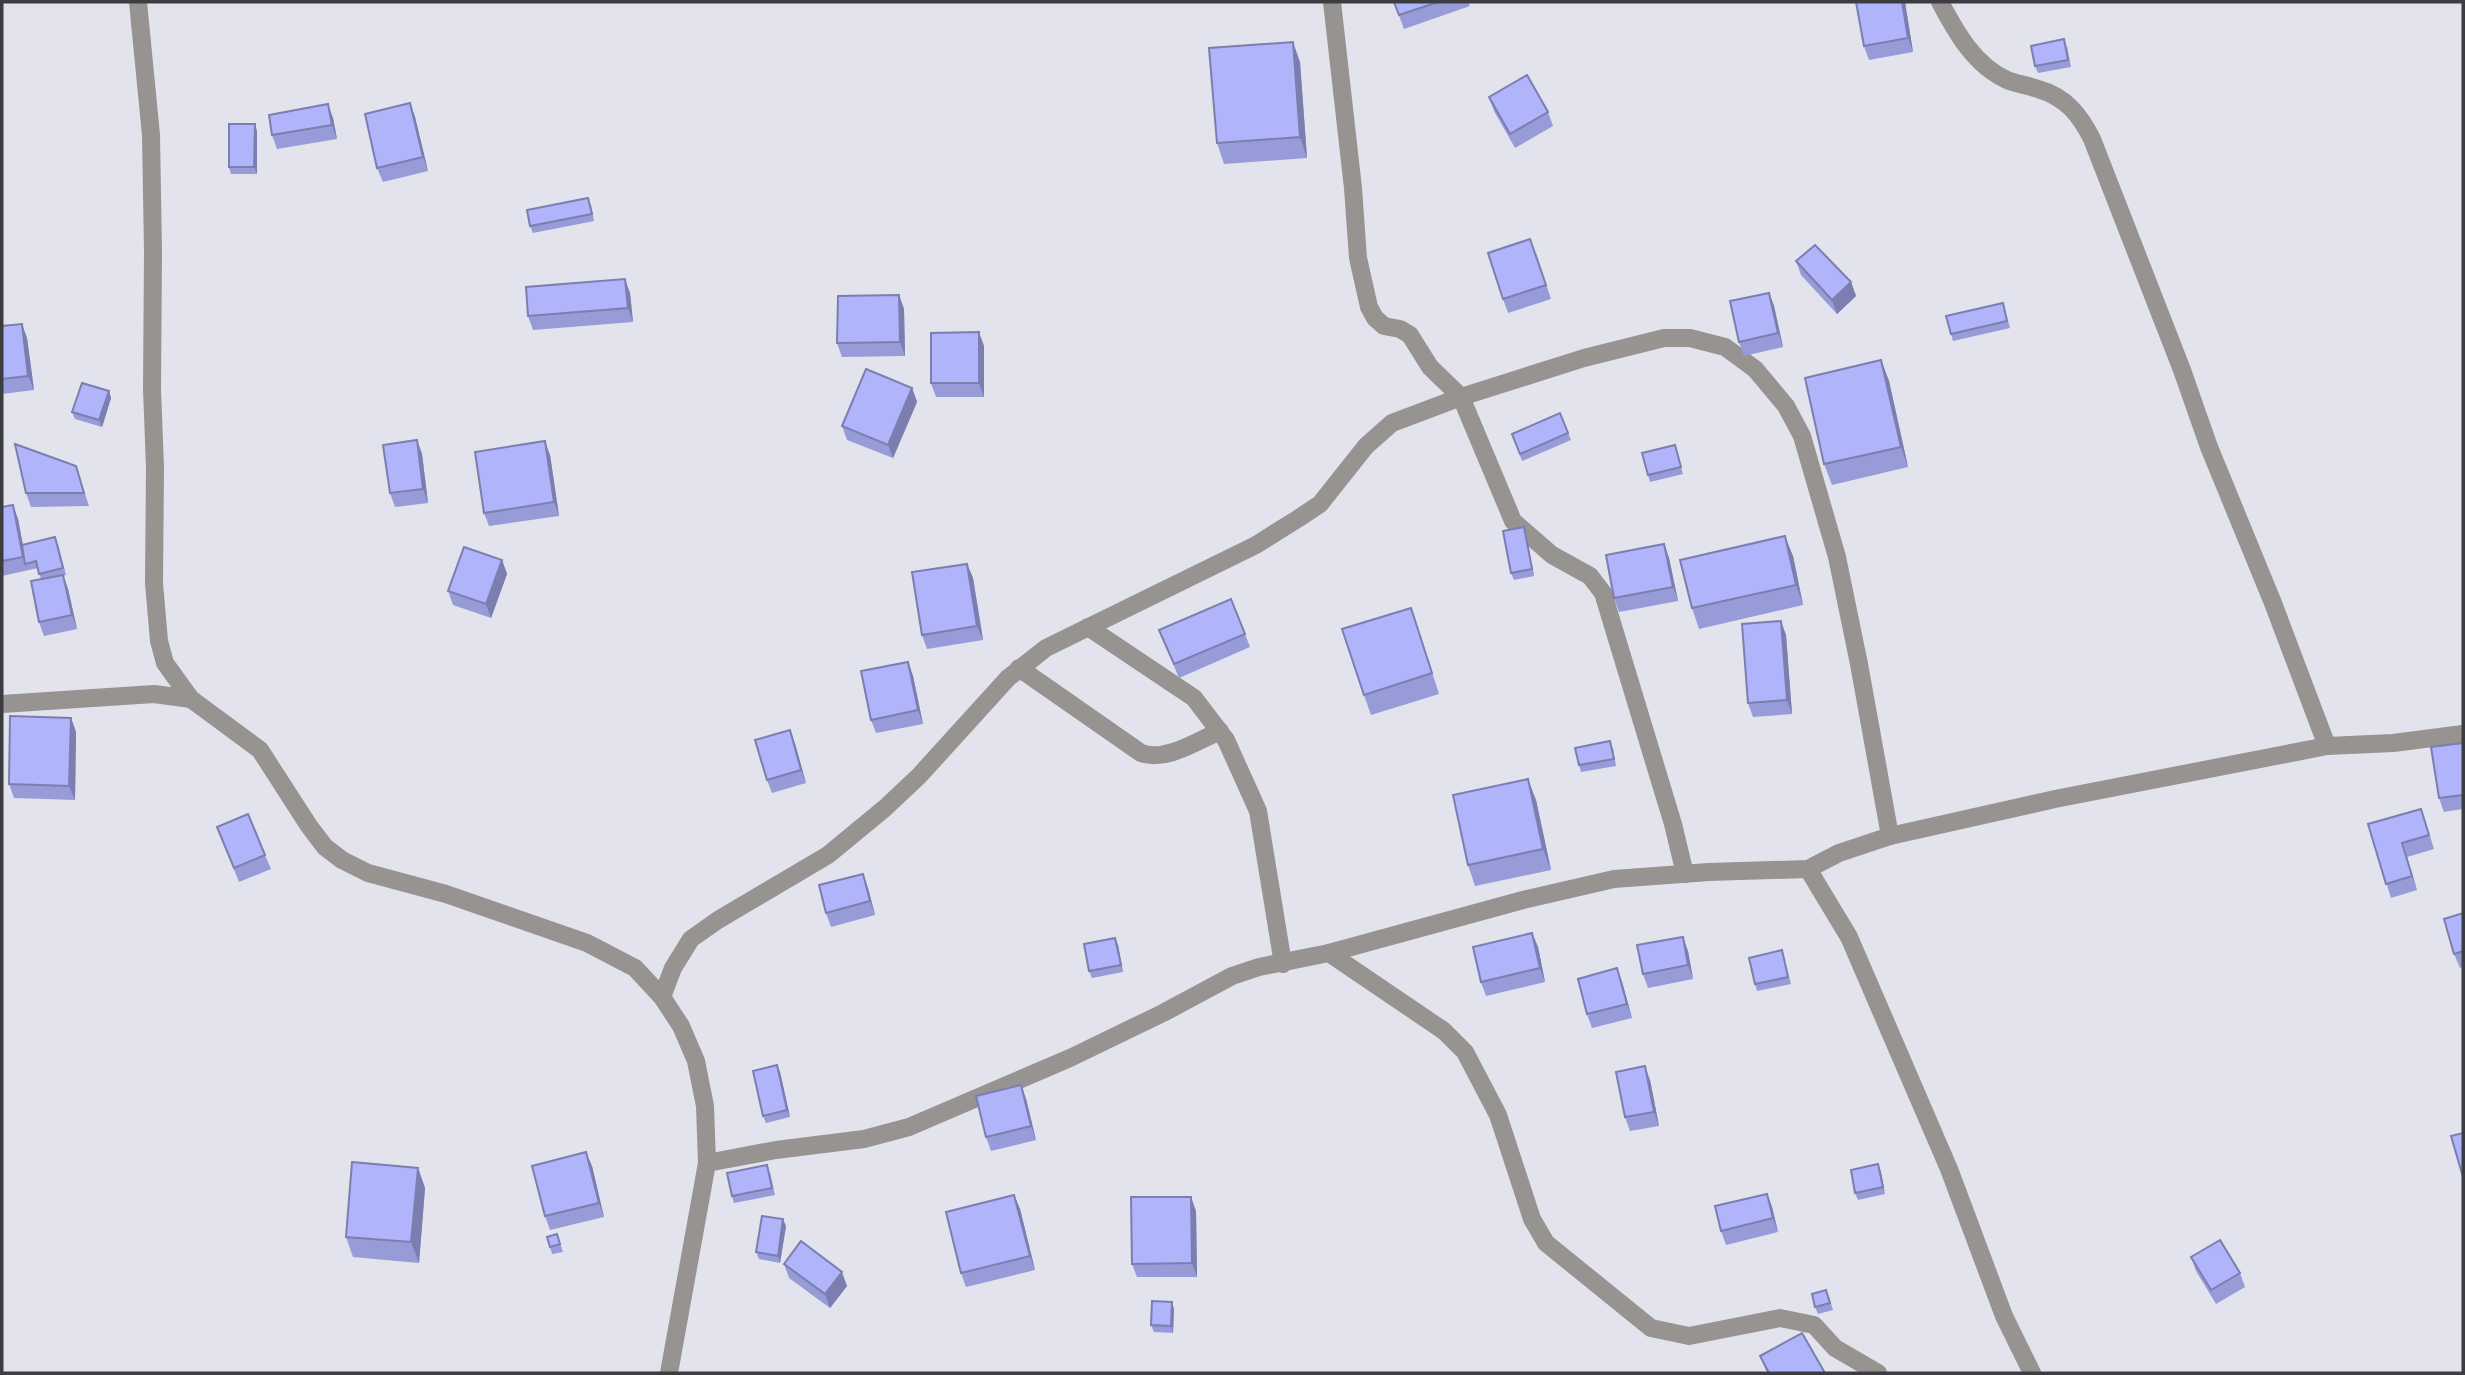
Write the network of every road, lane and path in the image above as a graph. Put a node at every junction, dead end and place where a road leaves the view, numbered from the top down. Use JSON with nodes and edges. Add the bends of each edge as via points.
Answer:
{"nodes":[{"id":1,"x":138,"y":2,"type":"edge"},
{"id":2,"x":1332,"y":2,"type":"edge"},
{"id":3,"x":1940,"y":2,"type":"edge"},
{"id":4,"x":1461,"y":397,"type":"junction"},
{"id":5,"x":1088,"y":627,"type":"junction"},
{"id":6,"x":1019,"y":668,"type":"junction"},
{"id":7,"x":191,"y":699,"type":"junction"},
{"id":8,"x":2,"y":704,"type":"edge"},
{"id":9,"x":1220,"y":731,"type":"junction"},
{"id":10,"x":2463,"y":734,"type":"edge"},
{"id":11,"x":2326,"y":746,"type":"junction"},
{"id":12,"x":1890,"y":836,"type":"junction"},
{"id":13,"x":1808,"y":869,"type":"junction"},
{"id":14,"x":1685,"y":874,"type":"junction"},
{"id":15,"x":1329,"y":953,"type":"junction"},
{"id":16,"x":1283,"y":964,"type":"junction"},
{"id":17,"x":662,"y":998,"type":"junction"},
{"id":18,"x":707,"y":1163,"type":"junction"},
{"id":19,"x":668,"y":1373,"type":"edge"},
{"id":20,"x":1878,"y":1373,"type":"edge"},
{"id":21,"x":2032,"y":1373,"type":"edge"}],
"edges":[{"from":1,"to":7,"type":"street","via":[[150,135],[156,606],[165,663]]},
{"from":2,"to":4,"type":"street","via":[[1358,258],[1369,307],[1384,326],[1410,335],[1430,367]]},
{"from":3,"to":11,"type":"street","via":[[1959,37],[1984,65],[2007,80],[2067,102],[2081,118]]},
{"from":4,"to":5,"type":"street","via":[[1392,423],[1378,433],[1320,504],[1256,545]]},
{"from":4,"to":12,"type":"street","via":[[1664,338],[1690,338],[1726,347],[1755,369],[1786,406],[1802,436],[1837,557]]},
{"from":4,"to":14,"type":"street","via":[[1513,521],[1552,555],[1590,576],[1603,593]]},
{"from":5,"to":6,"type":"street"},
{"from":5,"to":9,"type":"street","via":[[1194,698]]},
{"from":6,"to":9,"type":"street","via":[[1150,756],[1167,754]]},
{"from":6,"to":17,"type":"street","via":[[885,808],[828,855],[691,940],[677,960]]},
{"from":7,"to":8,"type":"street","via":[[154,694]]},
{"from":7,"to":17,"type":"street","via":[[260,750],[309,827],[342,860],[368,873],[446,894],[587,943],[635,968]]},
{"from":9,"to":16,"type":"street","via":[[1258,811]]},
{"from":10,"to":11,"type":"street"},
{"from":11,"to":12,"type":"street"},
{"from":12,"to":13,"type":"street"},
{"from":13,"to":14,"type":"street"},
{"from":13,"to":21,"type":"street","via":[[1849,937],[1949,1169],[2004,1316]]},
{"from":14,"to":15,"type":"street","via":[[1614,879]]},
{"from":15,"to":16,"type":"street"},
{"from":15,"to":20,"type":"street","via":[[1444,1031],[1465,1052],[1498,1115],[1532,1219],[1546,1242],[1651,1328],[1689,1336],[1780,1318],[1814,1325],[1835,1348]]},
{"from":16,"to":18,"type":"street","via":[[1232,976],[1070,1058],[909,1127],[864,1139]]},
{"from":17,"to":18,"type":"street","via":[[696,1061],[705,1106]]},
{"from":18,"to":19,"type":"street"}]}
